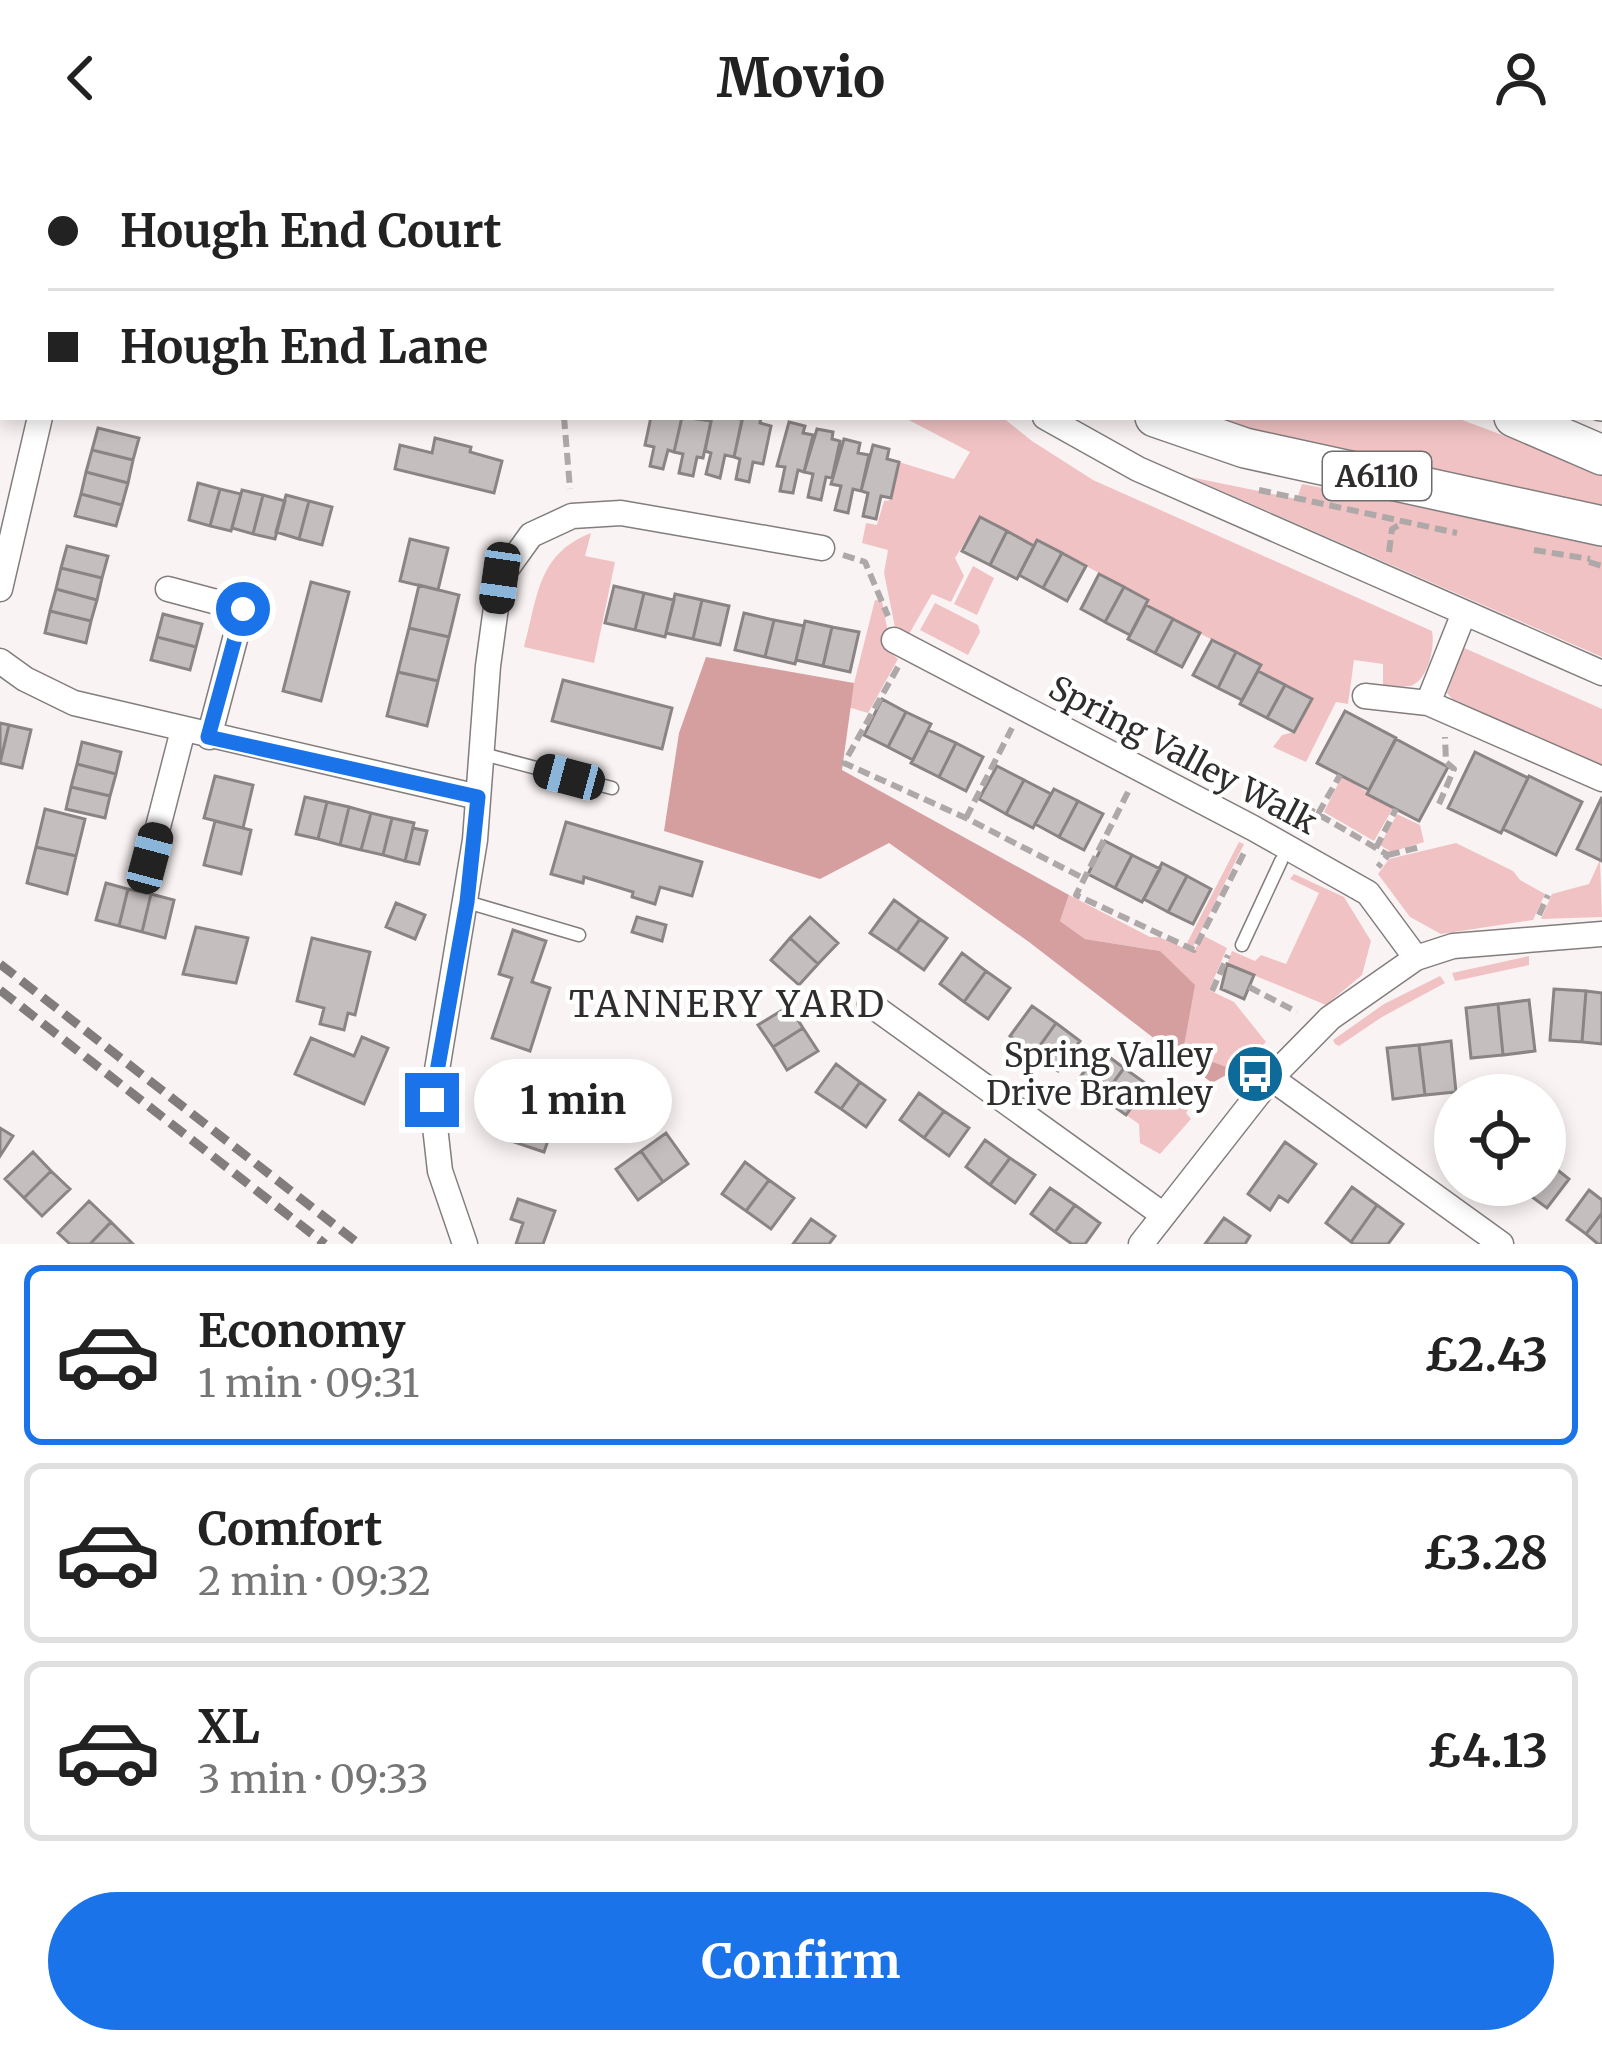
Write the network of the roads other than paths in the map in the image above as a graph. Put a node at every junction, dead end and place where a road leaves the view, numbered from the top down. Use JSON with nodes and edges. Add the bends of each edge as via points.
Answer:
{"nodes":[{"id":1,"x":39,"y":420,"type":"edge"},
{"id":2,"x":1050,"y":420,"type":"edge"},
{"id":3,"x":1164,"y":420,"type":"edge"},
{"id":4,"x":1521,"y":420,"type":"edge"},
{"id":5,"x":1602,"y":455,"type":"edge"},
{"id":6,"x":1597,"y":538,"type":"edge"},
{"id":7,"x":822,"y":548,"type":"road end"},
{"id":8,"x":168,"y":589,"type":"dead end"},
{"id":9,"x":0,"y":590,"type":"edge"},
{"id":10,"x":1464,"y":613,"type":"junction"},
{"id":11,"x":899,"y":649,"type":"road end"},
{"id":12,"x":0,"y":661,"type":"edge"},
{"id":13,"x":1602,"y":673,"type":"edge"},
{"id":14,"x":1366,"y":696,"type":"dead end"},
{"id":15,"x":1428,"y":703,"type":"junction"},
{"id":16,"x":183,"y":730,"type":"junction"},
{"id":17,"x":208,"y":737,"type":"junction"},
{"id":18,"x":483,"y":754,"type":"junction"},
{"id":19,"x":1602,"y":778,"type":"edge"},
{"id":20,"x":612,"y":788,"type":"dead end"},
{"id":21,"x":478,"y":797,"type":"junction"},
{"id":22,"x":1285,"y":855,"type":"junction"},
{"id":23,"x":150,"y":858,"type":"dead end"},
{"id":24,"x":467,"y":902,"type":"junction"},
{"id":25,"x":1602,"y":934,"type":"edge"},
{"id":26,"x":579,"y":935,"type":"dead end"},
{"id":27,"x":1538,"y":939,"type":"junction"},
{"id":28,"x":1236,"y":947,"type":"road end"},
{"id":29,"x":1416,"y":958,"type":"junction"},
{"id":30,"x":1544,"y":966,"type":"dead end"},
{"id":31,"x":870,"y":1004,"type":"dead end"},
{"id":32,"x":1271,"y":1078,"type":"junction"},
{"id":33,"x":1162,"y":1214,"type":"junction"},
{"id":34,"x":465,"y":1244,"type":"edge"},
{"id":35,"x":1141,"y":1244,"type":"edge"},
{"id":36,"x":1501,"y":1244,"type":"edge"}],
"edges":[{"from":1,"to":9,"type":"street"},
{"from":2,"to":10,"type":"street","via":[[1138,470]]},
{"from":3,"to":6,"type":"main road","number":"A6110"},
{"from":4,"to":5,"type":"main road"},
{"from":7,"to":18,"type":"street","via":[[622,513],[572,516],[531,535],[500,578]]},
{"from":8,"to":17,"type":"street","via":[[243,609]]},
{"from":10,"to":13,"type":"street"},
{"from":10,"to":15,"type":"street"},
{"from":11,"to":22,"type":"street","name":"Spring Valley Walk"},
{"from":12,"to":16,"type":"street","via":[[74,704]]},
{"from":14,"to":15,"type":"street"},
{"from":15,"to":19,"type":"street"},
{"from":16,"to":17,"type":"street"},
{"from":16,"to":23,"type":"street"},
{"from":17,"to":21,"type":"street"},
{"from":18,"to":20,"type":"lane"},
{"from":18,"to":21,"type":"street"},
{"from":21,"to":24,"type":"street"},
{"from":22,"to":28,"type":"lane"},
{"from":22,"to":29,"type":"street","name":"Spring Valley Walk","via":[[1368,893]]},
{"from":24,"to":26,"type":"lane"},
{"from":24,"to":34,"type":"street","via":[[432,1100],[440,1171]]},
{"from":25,"to":27,"type":"street"},
{"from":27,"to":29,"type":"street","via":[[1453,946]]},
{"from":27,"to":30,"type":"street"},
{"from":29,"to":32,"type":"street","via":[[1330,1018]]},
{"from":31,"to":33,"type":"street"},
{"from":32,"to":33,"type":"street"},
{"from":32,"to":36,"type":"street"},
{"from":33,"to":35,"type":"street"}]}
